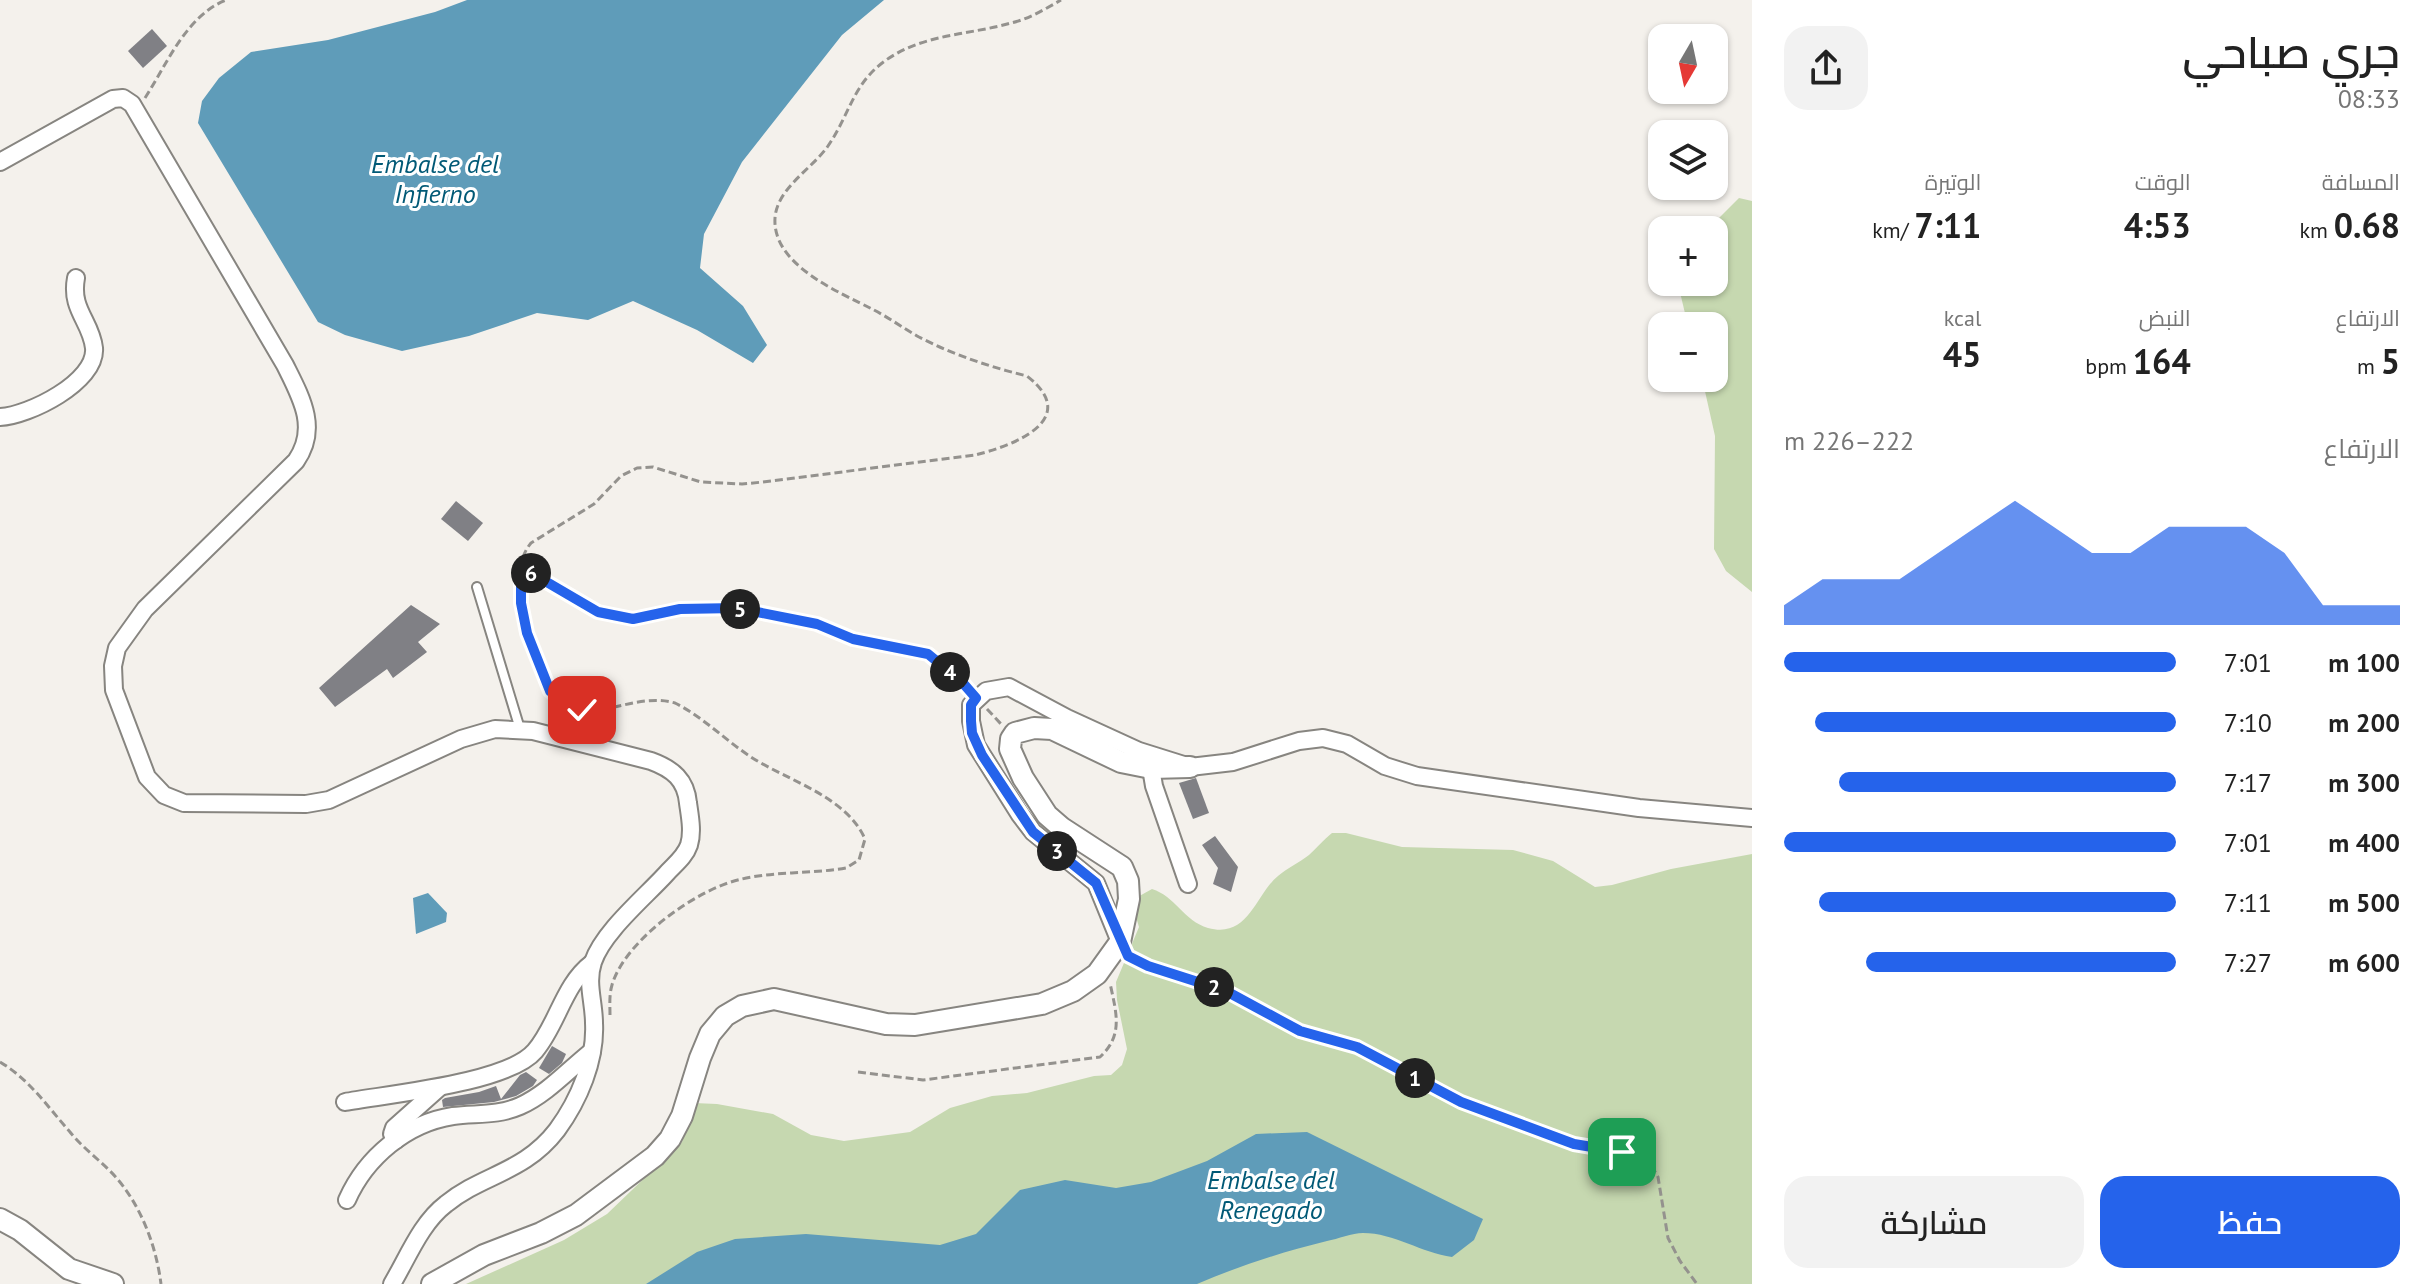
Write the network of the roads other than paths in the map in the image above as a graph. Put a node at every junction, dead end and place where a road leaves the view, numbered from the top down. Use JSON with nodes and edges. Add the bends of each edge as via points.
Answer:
{"nodes":[{"id":1,"x":0,"y":162,"type":"edge"},
{"id":2,"x":76,"y":278,"type":"dead end"},
{"id":3,"x":0,"y":417,"type":"edge"},
{"id":4,"x":477,"y":587,"type":"dead end"},
{"id":5,"x":520,"y":729,"type":"junction"},
{"id":6,"x":1190,"y":767,"type":"junction"},
{"id":7,"x":1151,"y":768,"type":"junction"},
{"id":8,"x":1752,"y":818,"type":"edge"},
{"id":9,"x":1188,"y":884,"type":"dead end"},
{"id":10,"x":1120,"y":942,"type":"junction"},
{"id":11,"x":592,"y":963,"type":"junction"},
{"id":12,"x":592,"y":1051,"type":"junction"},
{"id":13,"x":441,"y":1086,"type":"junction"},
{"id":14,"x":345,"y":1102,"type":"dead end"},
{"id":15,"x":396,"y":1140,"type":"junction"},
{"id":16,"x":347,"y":1200,"type":"dead end"},
{"id":17,"x":0,"y":1219,"type":"edge"},
{"id":18,"x":68,"y":1276,"type":"edge"},
{"id":19,"x":113,"y":1284,"type":"edge"},
{"id":20,"x":392,"y":1284,"type":"edge"},
{"id":21,"x":432,"y":1284,"type":"edge"}],
"edges":[{"from":1,"to":5,"type":"street","via":[[113,99],[128,100],[305,406],[305,445],[296,461],[121,639],[113,666],[114,690],[147,777],[164,795],[184,803],[318,803],[472,734]]},
{"from":2,"to":3,"type":"street","via":[[75,303],[92,342],[92,362],[78,379],[42,404]]},
{"from":4,"to":5,"type":"lane"},
{"from":5,"to":11,"type":"street","via":[[651,761],[669,769],[686,787],[691,830],[686,851],[602,944]]},
{"from":6,"to":7,"type":"street"},
{"from":6,"to":8,"type":"street","via":[[1233,762],[1323,738],[1417,776],[1639,808]]},
{"from":6,"to":10,"type":"street","via":[[1139,751],[1017,690],[993,688],[971,705],[972,733],[982,755],[1033,832],[1096,883]]},
{"from":7,"to":9,"type":"street"},
{"from":7,"to":10,"type":"street","via":[[1121,762],[1052,729],[1034,728],[1012,736],[1010,749],[1047,815],[1122,867],[1129,899]]},
{"from":10,"to":21,"type":"street","via":[[1097,974],[1042,1004],[915,1025],[886,1024],[785,1001],[742,1006],[710,1034],[682,1116],[655,1156],[576,1215]]},
{"from":11,"to":12,"type":"street"},
{"from":11,"to":13,"type":"street","via":[[573,984],[528,1058],[507,1069]]},
{"from":12,"to":15,"type":"street","via":[[520,1106],[432,1121]]},
{"from":12,"to":20,"type":"street","via":[[574,1101],[549,1139],[519,1165],[443,1206]]},
{"from":13,"to":14,"type":"street"},
{"from":13,"to":15,"type":"street","via":[[394,1128]]},
{"from":15,"to":16,"type":"street","via":[[364,1169]]},
{"from":17,"to":18,"type":"street","via":[[20,1230]]},
{"from":18,"to":19,"type":"street"}]}
